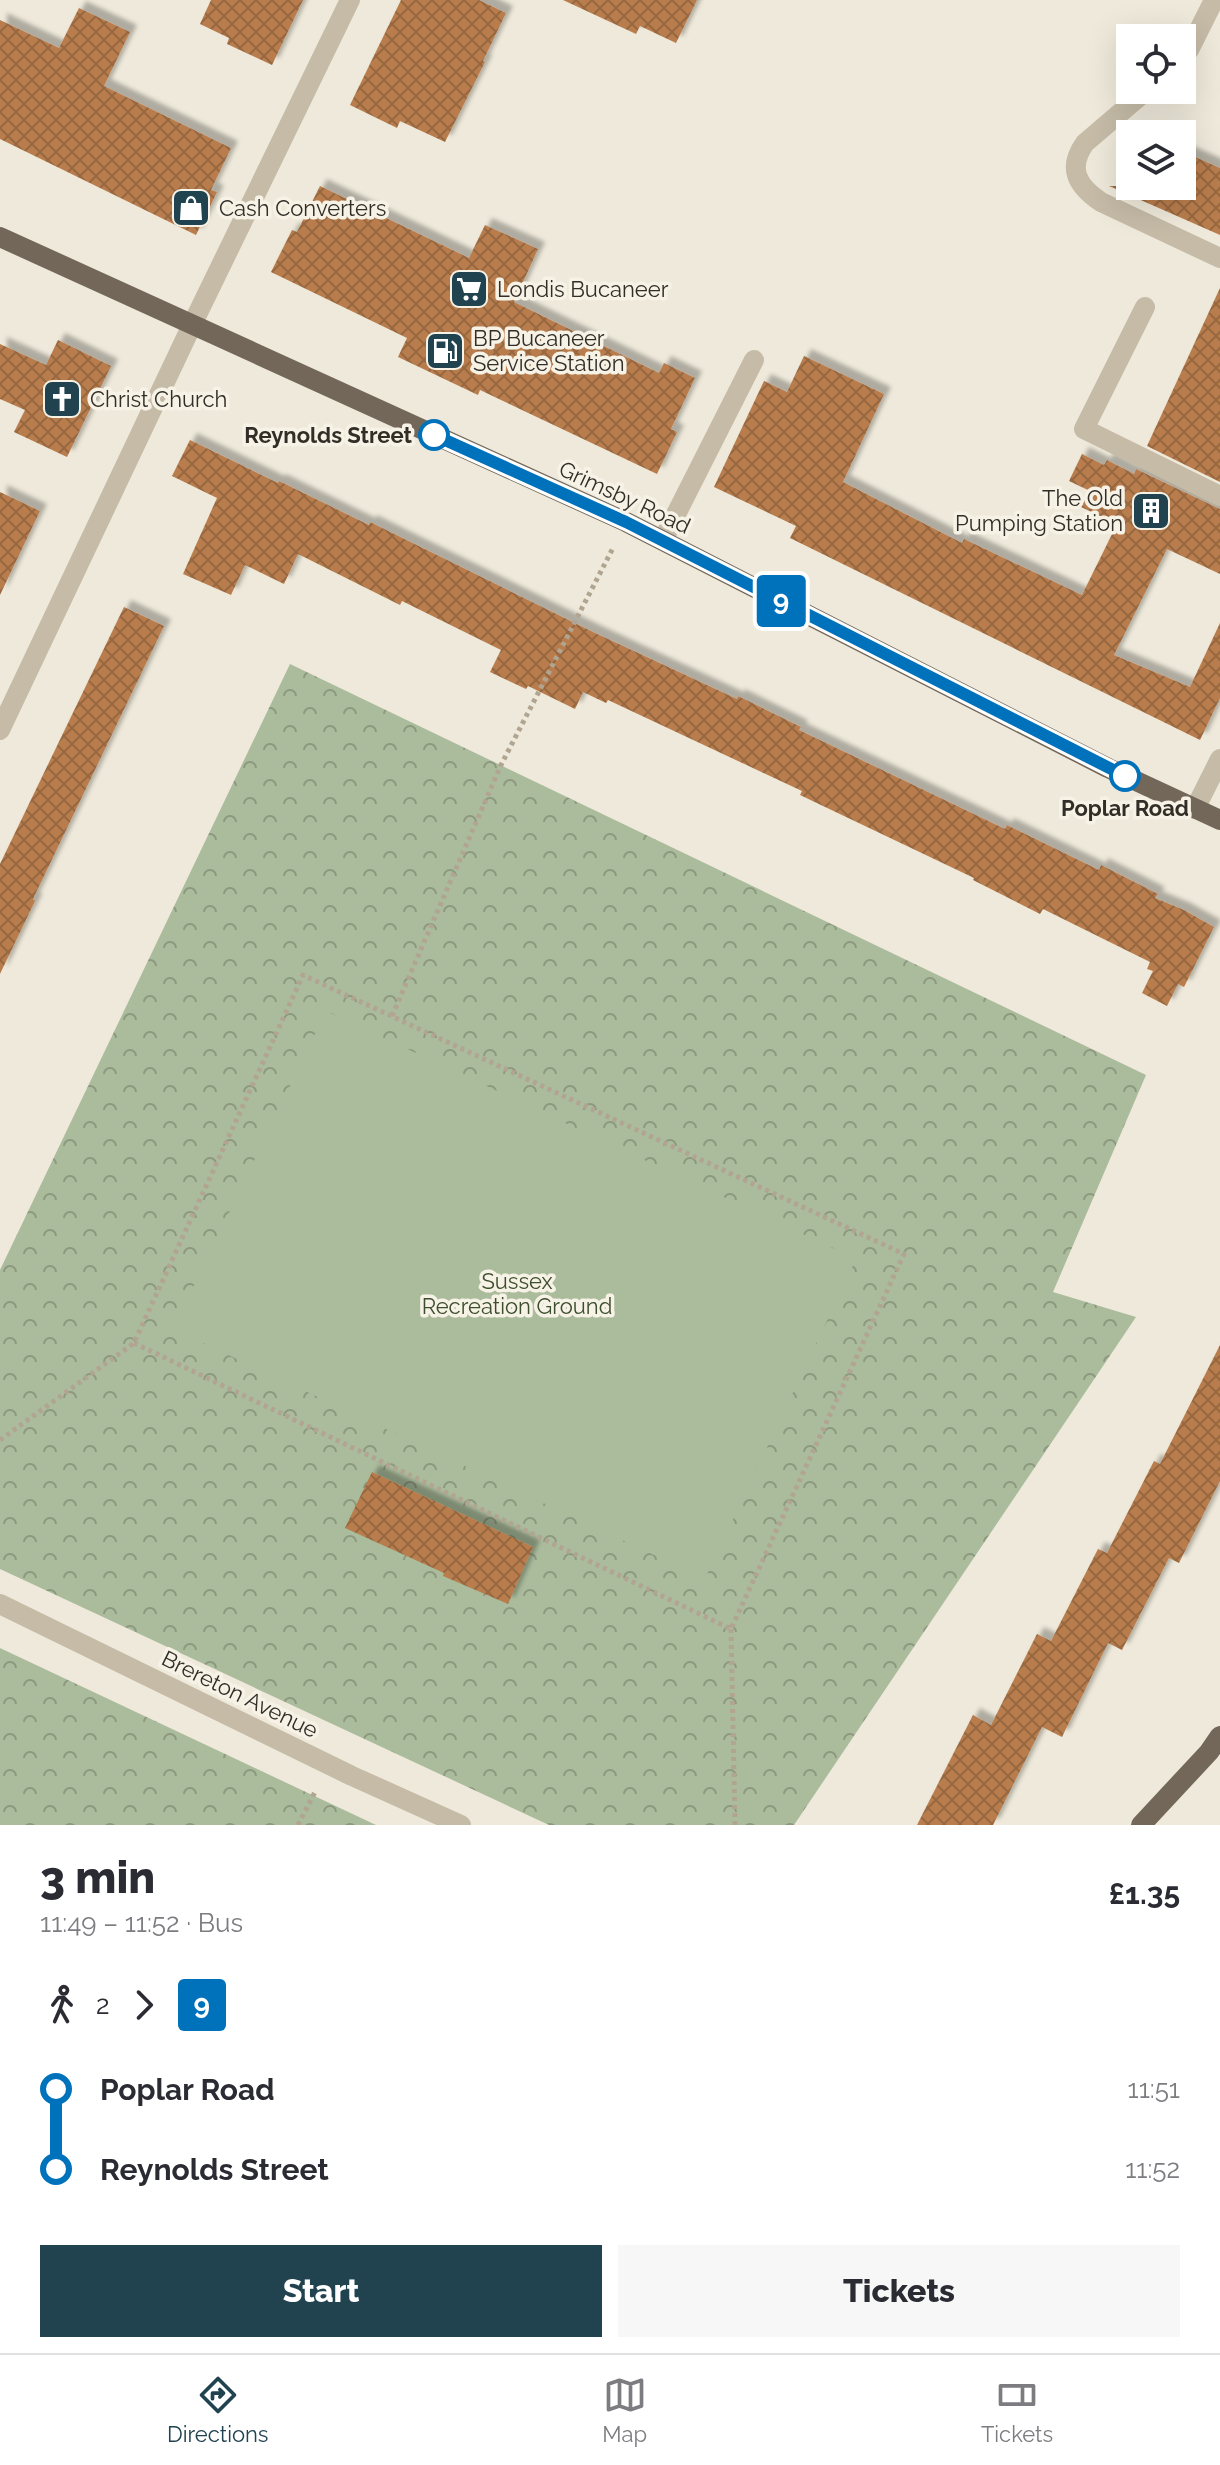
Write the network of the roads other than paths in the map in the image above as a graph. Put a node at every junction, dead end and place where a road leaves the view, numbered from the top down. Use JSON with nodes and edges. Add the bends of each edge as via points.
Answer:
{"nodes":[{"id":1,"x":350,"y":0,"type":"edge"},
{"id":2,"x":1214,"y":0,"type":"edge"},
{"id":3,"x":1196,"y":36,"type":"edge"},
{"id":4,"x":1131,"y":104,"type":"edge"},
{"id":5,"x":0,"y":237,"type":"edge"},
{"id":6,"x":1220,"y":258,"type":"edge"},
{"id":7,"x":1145,"y":307,"type":"dead end"},
{"id":8,"x":192,"y":325,"type":"junction"},
{"id":9,"x":754,"y":360,"type":"dead end"},
{"id":10,"x":1220,"y":496,"type":"edge"},
{"id":11,"x":663,"y":540,"type":"junction"},
{"id":12,"x":0,"y":730,"type":"edge"},
{"id":13,"x":1220,"y":759,"type":"edge"},
{"id":14,"x":1195,"y":809,"type":"junction"},
{"id":15,"x":1220,"y":820,"type":"edge"},
{"id":16,"x":0,"y":1604,"type":"edge"},
{"id":17,"x":1220,"y":1736,"type":"edge"},
{"id":18,"x":461,"y":1825,"type":"edge"},
{"id":19,"x":1141,"y":1825,"type":"edge"}],
"edges":[{"from":1,"to":8,"type":"street"},
{"from":2,"to":3,"type":"street"},
{"from":4,"to":6,"type":"street","via":[[1078,152],[1074,166],[1079,179],[1101,202]]},
{"from":5,"to":8,"type":"main road","name":"Grimsby Road"},
{"from":7,"to":10,"type":"street","via":[[1084,429]]},
{"from":8,"to":11,"type":"main road","name":"Grimsby Road"},
{"from":8,"to":12,"type":"street"},
{"from":9,"to":11,"type":"street"},
{"from":11,"to":14,"type":"main road","name":"Grimsby Road"},
{"from":13,"to":14,"type":"street"},
{"from":14,"to":15,"type":"main road","name":"Grimsby Road"},
{"from":16,"to":18,"type":"street","name":"Brereton Avenue"},
{"from":17,"to":19,"type":"main road"}]}
